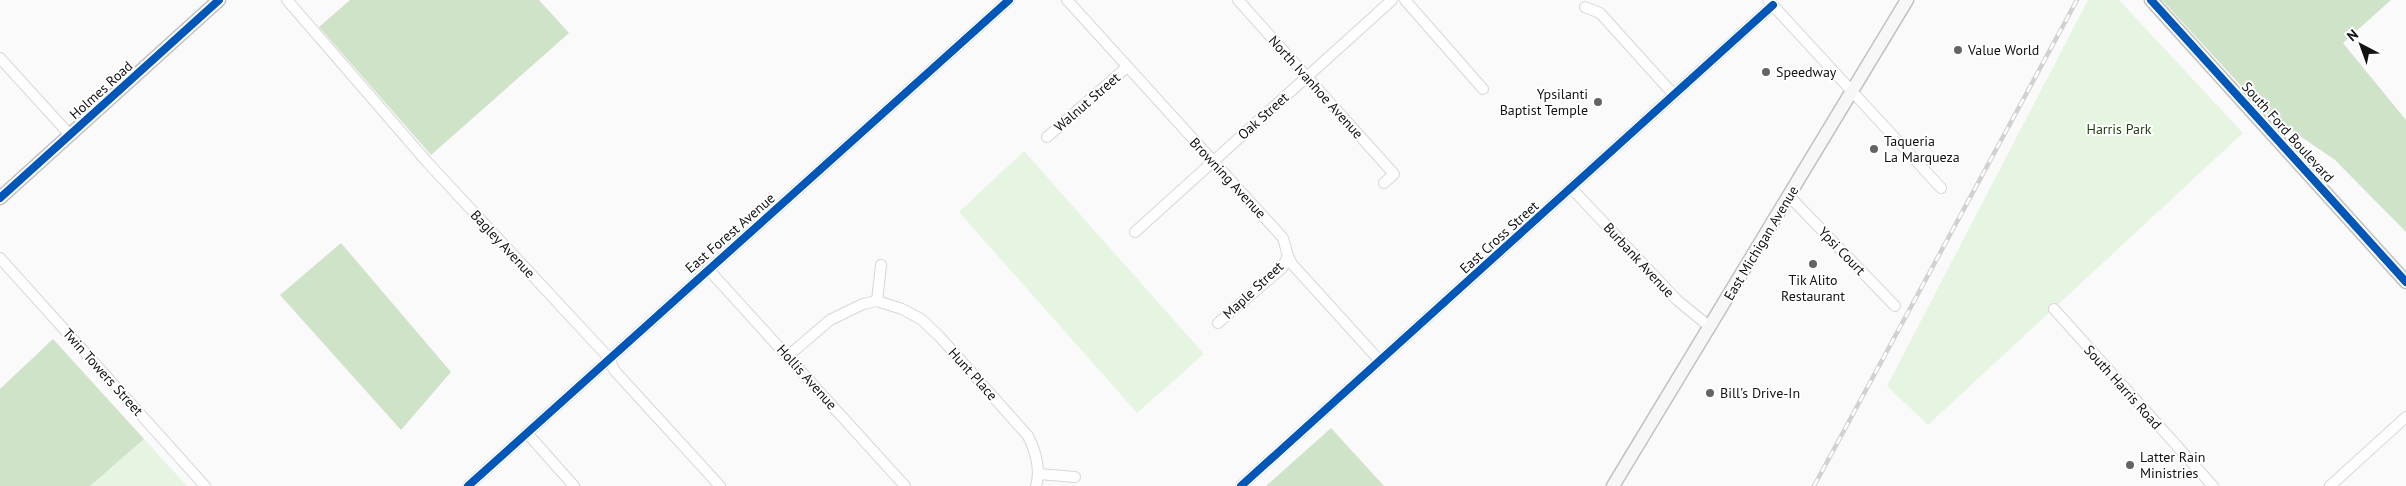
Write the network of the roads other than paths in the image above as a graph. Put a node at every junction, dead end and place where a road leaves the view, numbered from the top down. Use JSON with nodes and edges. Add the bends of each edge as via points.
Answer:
{"nodes":[{"id":1,"x":219,"y":0,"type":"edge"},
{"id":2,"x":287,"y":0,"type":"edge"},
{"id":3,"x":1009,"y":0,"type":"edge"},
{"id":4,"x":1068,"y":0,"type":"edge"},
{"id":5,"x":1238,"y":0,"type":"edge"},
{"id":6,"x":1392,"y":0,"type":"edge"},
{"id":7,"x":1405,"y":0,"type":"edge"},
{"id":8,"x":1907,"y":0,"type":"edge"},
{"id":9,"x":2151,"y":0,"type":"edge"},
{"id":10,"x":1771,"y":3,"type":"edge"},
{"id":11,"x":1585,"y":7,"type":"dead end"},
{"id":12,"x":0,"y":58,"type":"edge"},
{"id":13,"x":1127,"y":67,"type":"junction"},
{"id":14,"x":1307,"y":76,"type":"junction"},
{"id":15,"x":1483,"y":89,"type":"dead end"},
{"id":16,"x":1852,"y":91,"type":"junction"},
{"id":17,"x":1674,"y":95,"type":"junction"},
{"id":18,"x":70,"y":135,"type":"junction"},
{"id":19,"x":1048,"y":137,"type":"dead end"},
{"id":20,"x":1213,"y":161,"type":"junction"},
{"id":21,"x":1384,"y":183,"type":"dead end"},
{"id":22,"x":1942,"y":188,"type":"dead end"},
{"id":23,"x":1572,"y":189,"type":"junction"},
{"id":24,"x":1789,"y":196,"type":"junction"},
{"id":25,"x":0,"y":198,"type":"edge"},
{"id":26,"x":1135,"y":232,"type":"dead end"},
{"id":27,"x":1288,"y":256,"type":"junction"},
{"id":28,"x":0,"y":258,"type":"edge"},
{"id":29,"x":881,"y":265,"type":"dead end"},
{"id":30,"x":708,"y":268,"type":"junction"},
{"id":31,"x":2406,"y":282,"type":"edge"},
{"id":32,"x":877,"y":301,"type":"junction"},
{"id":33,"x":1895,"y":306,"type":"dead end"},
{"id":34,"x":2054,"y":309,"type":"dead end"},
{"id":35,"x":1218,"y":323,"type":"dead end"},
{"id":36,"x":1710,"y":327,"type":"junction"},
{"id":37,"x":788,"y":356,"type":"junction"},
{"id":38,"x":609,"y":358,"type":"junction"},
{"id":39,"x":1380,"y":361,"type":"junction"},
{"id":40,"x":2406,"y":417,"type":"edge"},
{"id":41,"x":527,"y":433,"type":"junction"},
{"id":42,"x":1039,"y":474,"type":"junction"},
{"id":43,"x":1075,"y":477,"type":"dead end"},
{"id":44,"x":206,"y":486,"type":"edge"},
{"id":45,"x":468,"y":486,"type":"edge"},
{"id":46,"x":574,"y":486,"type":"edge"},
{"id":47,"x":720,"y":486,"type":"edge"},
{"id":48,"x":905,"y":486,"type":"edge"},
{"id":49,"x":1036,"y":486,"type":"edge"},
{"id":50,"x":1241,"y":486,"type":"edge"},
{"id":51,"x":1613,"y":486,"type":"edge"},
{"id":52,"x":2213,"y":486,"type":"edge"},
{"id":53,"x":2330,"y":486,"type":"edge"}],
"edges":[{"from":1,"to":18,"type":"main road","name":"Holmes Road"},
{"from":2,"to":38,"type":"street","name":"Bagley Avenue","via":[[435,170]]},
{"from":3,"to":30,"type":"street","name":"East Forest Avenue"},
{"from":4,"to":13,"type":"street","name":"Browning Avenue"},
{"from":5,"to":14,"type":"street","name":"North Ivanhoe Avenue"},
{"from":6,"to":14,"type":"street","name":"Oak Street"},
{"from":7,"to":15,"type":"street"},
{"from":8,"to":16,"type":"main road","name":"East Michigan Avenue"},
{"from":9,"to":31,"type":"main road","name":"South Ford Boulevard"},
{"from":10,"to":16,"type":"street"},
{"from":10,"to":17,"type":"street","name":"East Cross Street"},
{"from":11,"to":17,"type":"street","via":[[1600,14]]},
{"from":12,"to":18,"type":"street"},
{"from":13,"to":19,"type":"street","name":"Walnut Street"},
{"from":13,"to":20,"type":"street","name":"Browning Avenue"},
{"from":14,"to":20,"type":"street","name":"Oak Street"},
{"from":14,"to":21,"type":"street","name":"North Ivanhoe Avenue","via":[[1398,171]]},
{"from":16,"to":22,"type":"street"},
{"from":16,"to":24,"type":"main road","name":"East Michigan Avenue"},
{"from":17,"to":23,"type":"street","name":"East Cross Street"},
{"from":18,"to":25,"type":"main road","name":"Holmes Road"},
{"from":20,"to":26,"type":"street","name":"Oak Street"},
{"from":20,"to":27,"type":"street","name":"Browning Avenue","via":[[1282,238]]},
{"from":23,"to":36,"type":"street","name":"Burbank Avenue","via":[[1677,300]]},
{"from":23,"to":39,"type":"street","name":"East Cross Street"},
{"from":24,"to":33,"type":"street","name":"Ypsi Court"},
{"from":24,"to":36,"type":"main road","name":"East Michigan Avenue"},
{"from":27,"to":35,"type":"street","name":"Maple Street","via":[[1282,268]]},
{"from":27,"to":39,"type":"street","name":"Browning Avenue"},
{"from":28,"to":44,"type":"street","name":"Twin Towers Street"},
{"from":29,"to":32,"type":"street"},
{"from":30,"to":37,"type":"street","name":"Hollis Avenue"},
{"from":30,"to":38,"type":"street","name":"East Forest Avenue"},
{"from":32,"to":37,"type":"street","via":[[830,320]]},
{"from":32,"to":42,"type":"street","name":"Hunt Place","via":[[902,308],[921,319],[939,336],[1028,436]]},
{"from":34,"to":52,"type":"street","name":"South Harris Road"},
{"from":36,"to":51,"type":"main road","name":"East Michigan Avenue"},
{"from":37,"to":48,"type":"street","name":"Hollis Avenue"},
{"from":38,"to":41,"type":"street","name":"East Forest Avenue"},
{"from":38,"to":47,"type":"street","name":"Bagley Avenue","via":[[614,370]]},
{"from":39,"to":50,"type":"street","name":"East Cross Street"},
{"from":40,"to":53,"type":"street"},
{"from":41,"to":45,"type":"street","name":"East Forest Avenue"},
{"from":41,"to":46,"type":"street"},
{"from":42,"to":43,"type":"street"},
{"from":42,"to":49,"type":"street","name":"Hunt Place"}]}
